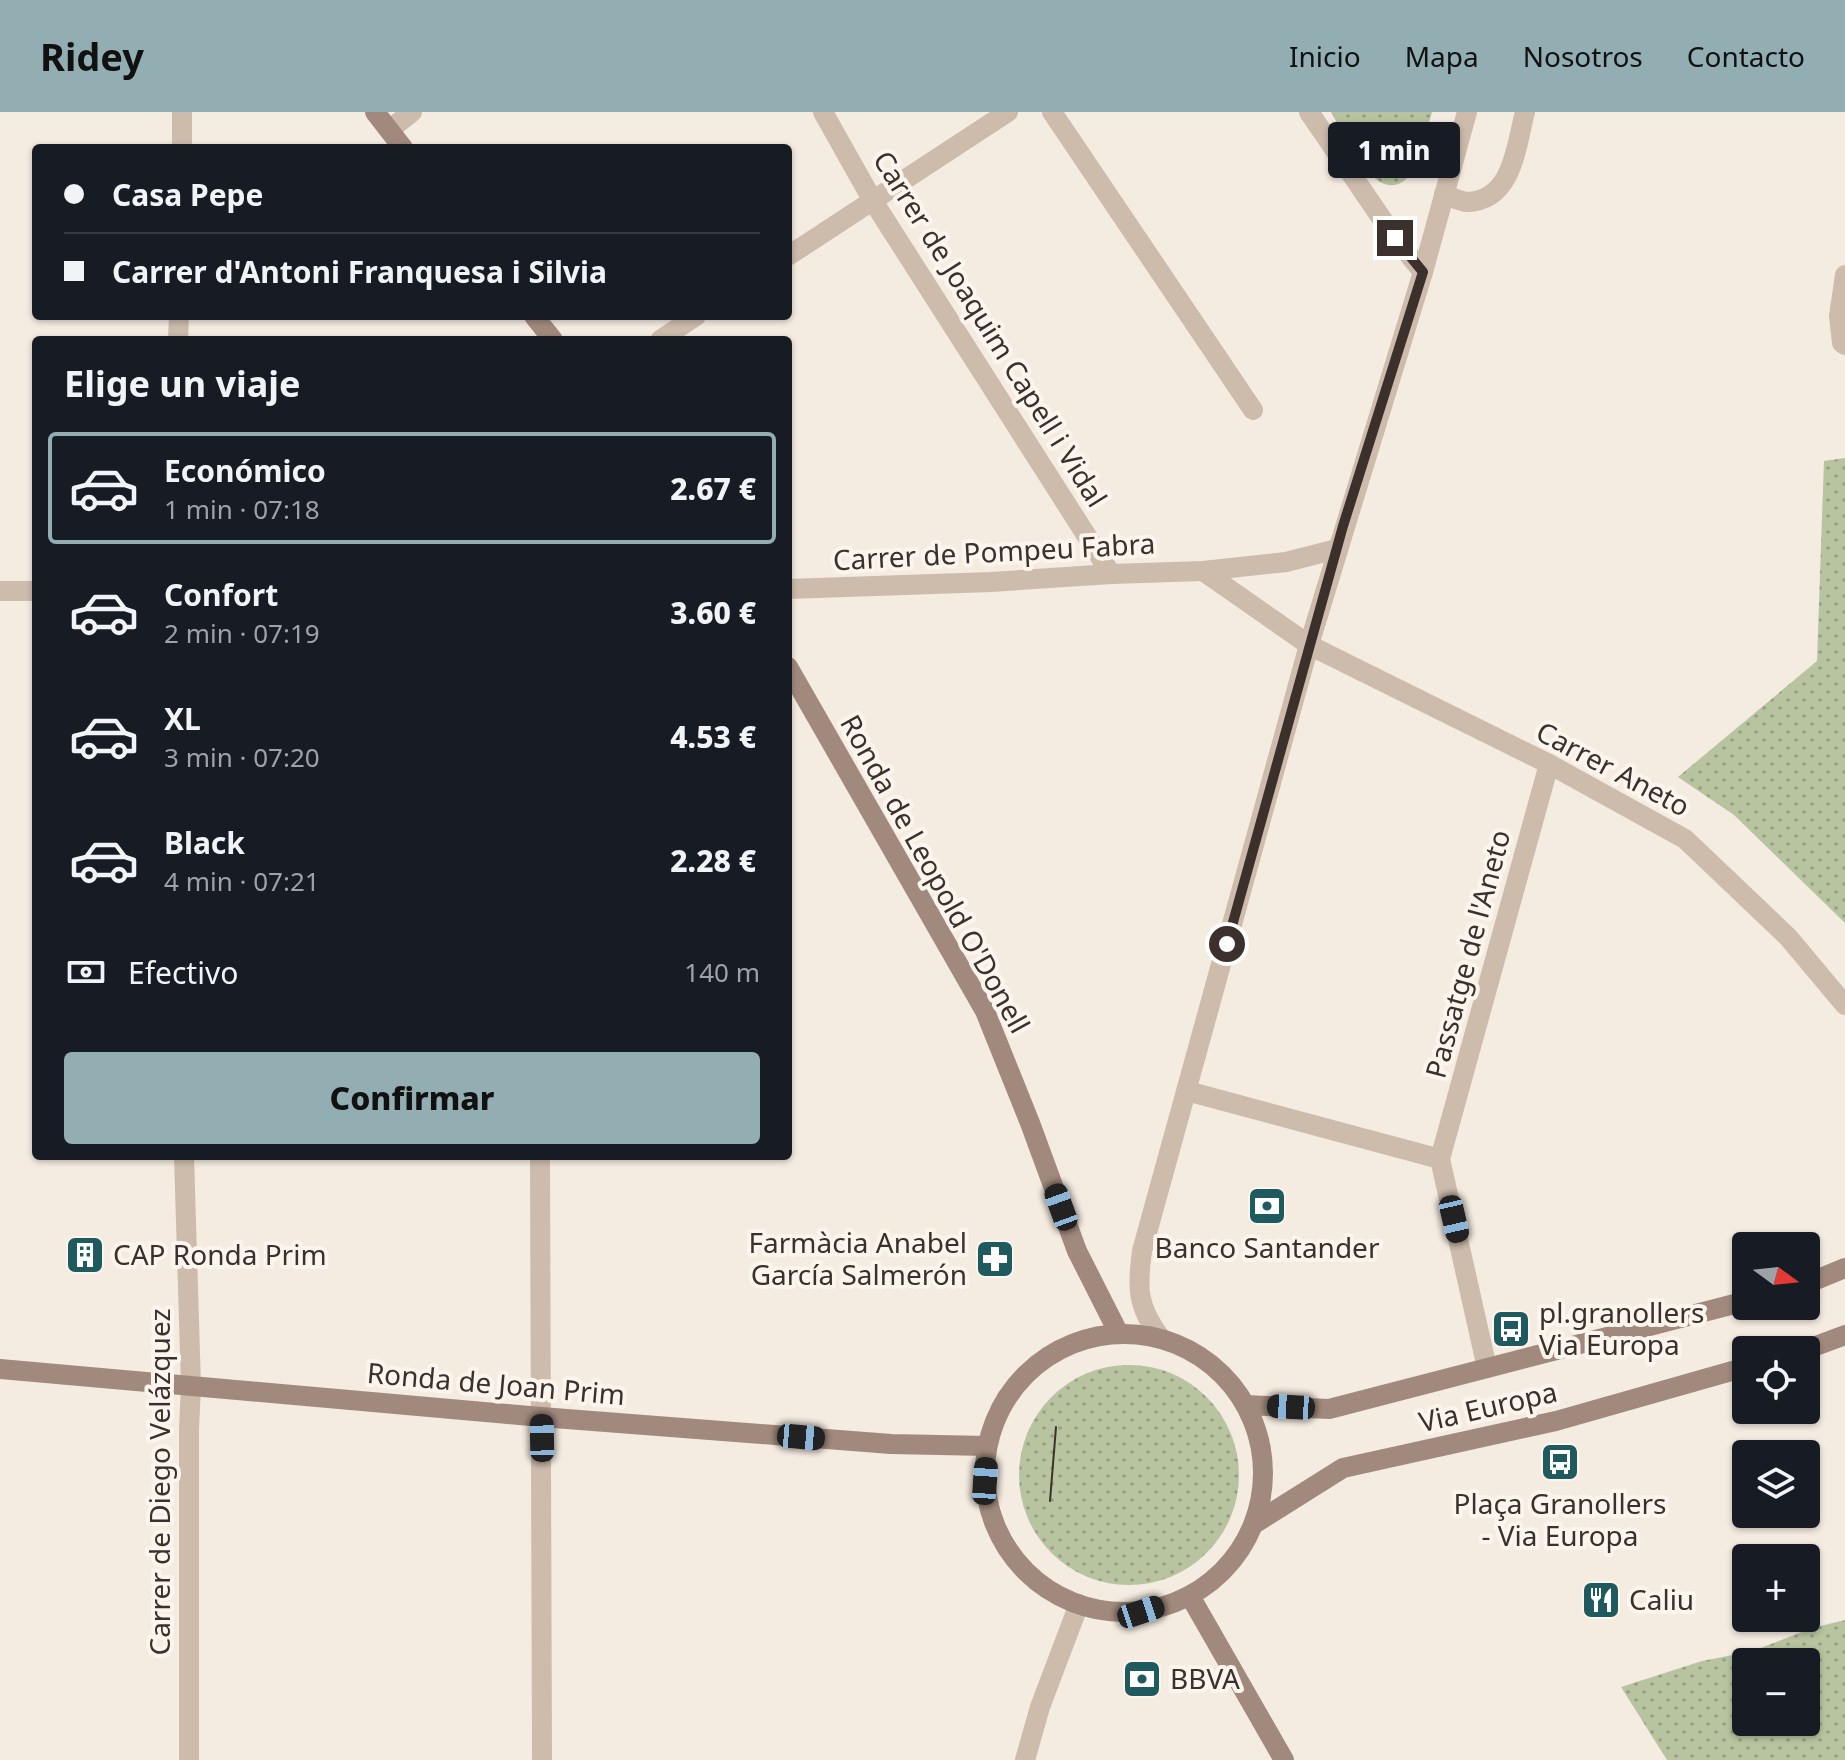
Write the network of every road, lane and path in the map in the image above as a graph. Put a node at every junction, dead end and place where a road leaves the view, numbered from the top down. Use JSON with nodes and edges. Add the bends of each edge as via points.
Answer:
{"nodes":[{"id":1,"x":182,"y":112,"type":"edge"},
{"id":2,"x":375,"y":112,"type":"edge"},
{"id":3,"x":412,"y":112,"type":"edge"},
{"id":4,"x":823,"y":112,"type":"edge"},
{"id":5,"x":1008,"y":112,"type":"edge"},
{"id":6,"x":1052,"y":112,"type":"edge"},
{"id":7,"x":1309,"y":112,"type":"edge"},
{"id":8,"x":1467,"y":112,"type":"edge"},
{"id":9,"x":1525,"y":112,"type":"edge"},
{"id":10,"x":389,"y":130,"type":"junction"},
{"id":11,"x":182,"y":144,"type":"edge"},
{"id":12,"x":400,"y":144,"type":"edge"},
{"id":13,"x":1444,"y":194,"type":"junction"},
{"id":14,"x":873,"y":201,"type":"junction"},
{"id":15,"x":792,"y":253,"type":"edge"},
{"id":16,"x":1423,"y":272,"type":"junction"},
{"id":17,"x":1845,"y":275,"type":"edge"},
{"id":18,"x":537,"y":320,"type":"edge"},
{"id":19,"x":690,"y":320,"type":"edge"},
{"id":20,"x":550,"y":336,"type":"edge"},
{"id":21,"x":666,"y":336,"type":"edge"},
{"id":22,"x":1845,"y":345,"type":"edge"},
{"id":23,"x":1253,"y":410,"type":"dead end"},
{"id":24,"x":1337,"y":549,"type":"junction"},
{"id":25,"x":1203,"y":571,"type":"junction"},
{"id":26,"x":1111,"y":574,"type":"junction"},
{"id":27,"x":792,"y":589,"type":"edge"},
{"id":28,"x":0,"y":591,"type":"edge"},
{"id":29,"x":32,"y":591,"type":"edge"},
{"id":30,"x":1309,"y":645,"type":"junction"},
{"id":31,"x":792,"y":674,"type":"edge"},
{"id":32,"x":1549,"y":764,"type":"junction"},
{"id":33,"x":1845,"y":1005,"type":"edge"},
{"id":34,"x":1187,"y":1091,"type":"junction"},
{"id":35,"x":1440,"y":1159,"type":"junction"},
{"id":36,"x":184,"y":1160,"type":"edge"},
{"id":37,"x":540,"y":1160,"type":"edge"},
{"id":38,"x":1845,"y":1268,"type":"edge"},
{"id":39,"x":1820,"y":1278,"type":"edge"},
{"id":40,"x":1732,"y":1305,"type":"edge"},
{"id":41,"x":1118,"y":1332,"type":"junction"},
{"id":42,"x":1845,"y":1335,"type":"edge"},
{"id":43,"x":1160,"y":1337,"type":"junction"},
{"id":44,"x":1820,"y":1344,"type":"edge"},
{"id":45,"x":1487,"y":1368,"type":"junction"},
{"id":46,"x":0,"y":1369,"type":"edge"},
{"id":47,"x":1732,"y":1371,"type":"edge"},
{"id":48,"x":191,"y":1386,"type":"junction"},
{"id":49,"x":1246,"y":1405,"type":"junction"},
{"id":50,"x":541,"y":1417,"type":"junction"},
{"id":51,"x":987,"y":1446,"type":"junction"},
{"id":52,"x":1254,"y":1524,"type":"junction"},
{"id":53,"x":1190,"y":1596,"type":"junction"},
{"id":54,"x":1079,"y":1604,"type":"junction"},
{"id":55,"x":189,"y":1760,"type":"edge"},
{"id":56,"x":542,"y":1760,"type":"edge"},
{"id":57,"x":1025,"y":1760,"type":"edge"},
{"id":58,"x":1284,"y":1760,"type":"edge"}],
"edges":[{"from":1,"to":11,"type":"street"},
{"from":2,"to":10,"type":"street"},
{"from":3,"to":10,"type":"street"},
{"from":4,"to":14,"type":"street","name":"Carrer de Joaquim Capell i Vidal"},
{"from":5,"to":14,"type":"street"},
{"from":6,"to":23,"type":"street"},
{"from":7,"to":16,"type":"street"},
{"from":8,"to":13,"type":"street"},
{"from":9,"to":13,"type":"street","via":[[1507,179],[1492,196],[1466,203]]},
{"from":10,"to":12,"type":"street"},
{"from":13,"to":16,"type":"street"},
{"from":14,"to":15,"type":"street"},
{"from":14,"to":26,"type":"street","name":"Carrer de Joaquim Capell i Vidal"},
{"from":16,"to":24,"type":"street"},
{"from":17,"to":22,"type":"street","via":[[1839,316]]},
{"from":18,"to":20,"type":"street"},
{"from":19,"to":21,"type":"street"},
{"from":24,"to":25,"type":"street","name":"Carrer de Pompeu Fabra","via":[[1286,562]]},
{"from":24,"to":30,"type":"street"},
{"from":25,"to":26,"type":"street","name":"Carrer de Pompeu Fabra"},
{"from":25,"to":30,"type":"street"},
{"from":26,"to":27,"type":"street","name":"Carrer de Pompeu Fabra"},
{"from":28,"to":29,"type":"street"},
{"from":30,"to":32,"type":"street","name":"Carrer Aneto"},
{"from":30,"to":34,"type":"street"},
{"from":31,"to":41,"type":"street","name":"Ronda de Leopold O'Donell","via":[[985,1011],[1077,1251]]},
{"from":32,"to":33,"type":"street","name":"Carrer Aneto","via":[[1685,839],[1788,937]]},
{"from":32,"to":35,"type":"street","name":"Passatge de l'Aneto"},
{"from":34,"to":35,"type":"street"},
{"from":34,"to":43,"type":"street","via":[[1138,1281],[1145,1317]]},
{"from":35,"to":45,"type":"street","name":"Passatge de l'Aneto"},
{"from":36,"to":48,"type":"street","name":"Carrer de Diego Velázquez"},
{"from":37,"to":50,"type":"street"},
{"from":38,"to":39,"type":"street"},
{"from":40,"to":45,"type":"street","name":"Via Europa"},
{"from":41,"to":43,"type":"street"},
{"from":41,"to":51,"type":"street","via":[[1052,1353],[1023,1376],[1005,1400]]},
{"from":42,"to":44,"type":"street"},
{"from":43,"to":49,"type":"street","via":[[1211,1362]]},
{"from":45,"to":49,"type":"street","name":"Via Europa","via":[[1329,1409]]},
{"from":46,"to":48,"type":"street","name":"Ronda de Joan Prim"},
{"from":47,"to":52,"type":"street","name":"Via Europa","via":[[1556,1421],[1343,1468]]},
{"from":48,"to":50,"type":"street","name":"Ronda de Joan Prim"},
{"from":48,"to":55,"type":"street","name":"Carrer de Diego Velázquez"},
{"from":49,"to":52,"type":"street","via":[[1263,1453]]},
{"from":50,"to":51,"type":"street","name":"Ronda de Joan Prim","via":[[891,1444]]},
{"from":50,"to":56,"type":"street"},
{"from":51,"to":54,"type":"street","via":[[986,1492],[1007,1549],[1034,1580]]},
{"from":52,"to":53,"type":"street","via":[[1221,1574]]},
{"from":53,"to":54,"type":"street","via":[[1141,1612]]},
{"from":53,"to":58,"type":"street"},
{"from":54,"to":57,"type":"street"}]}
